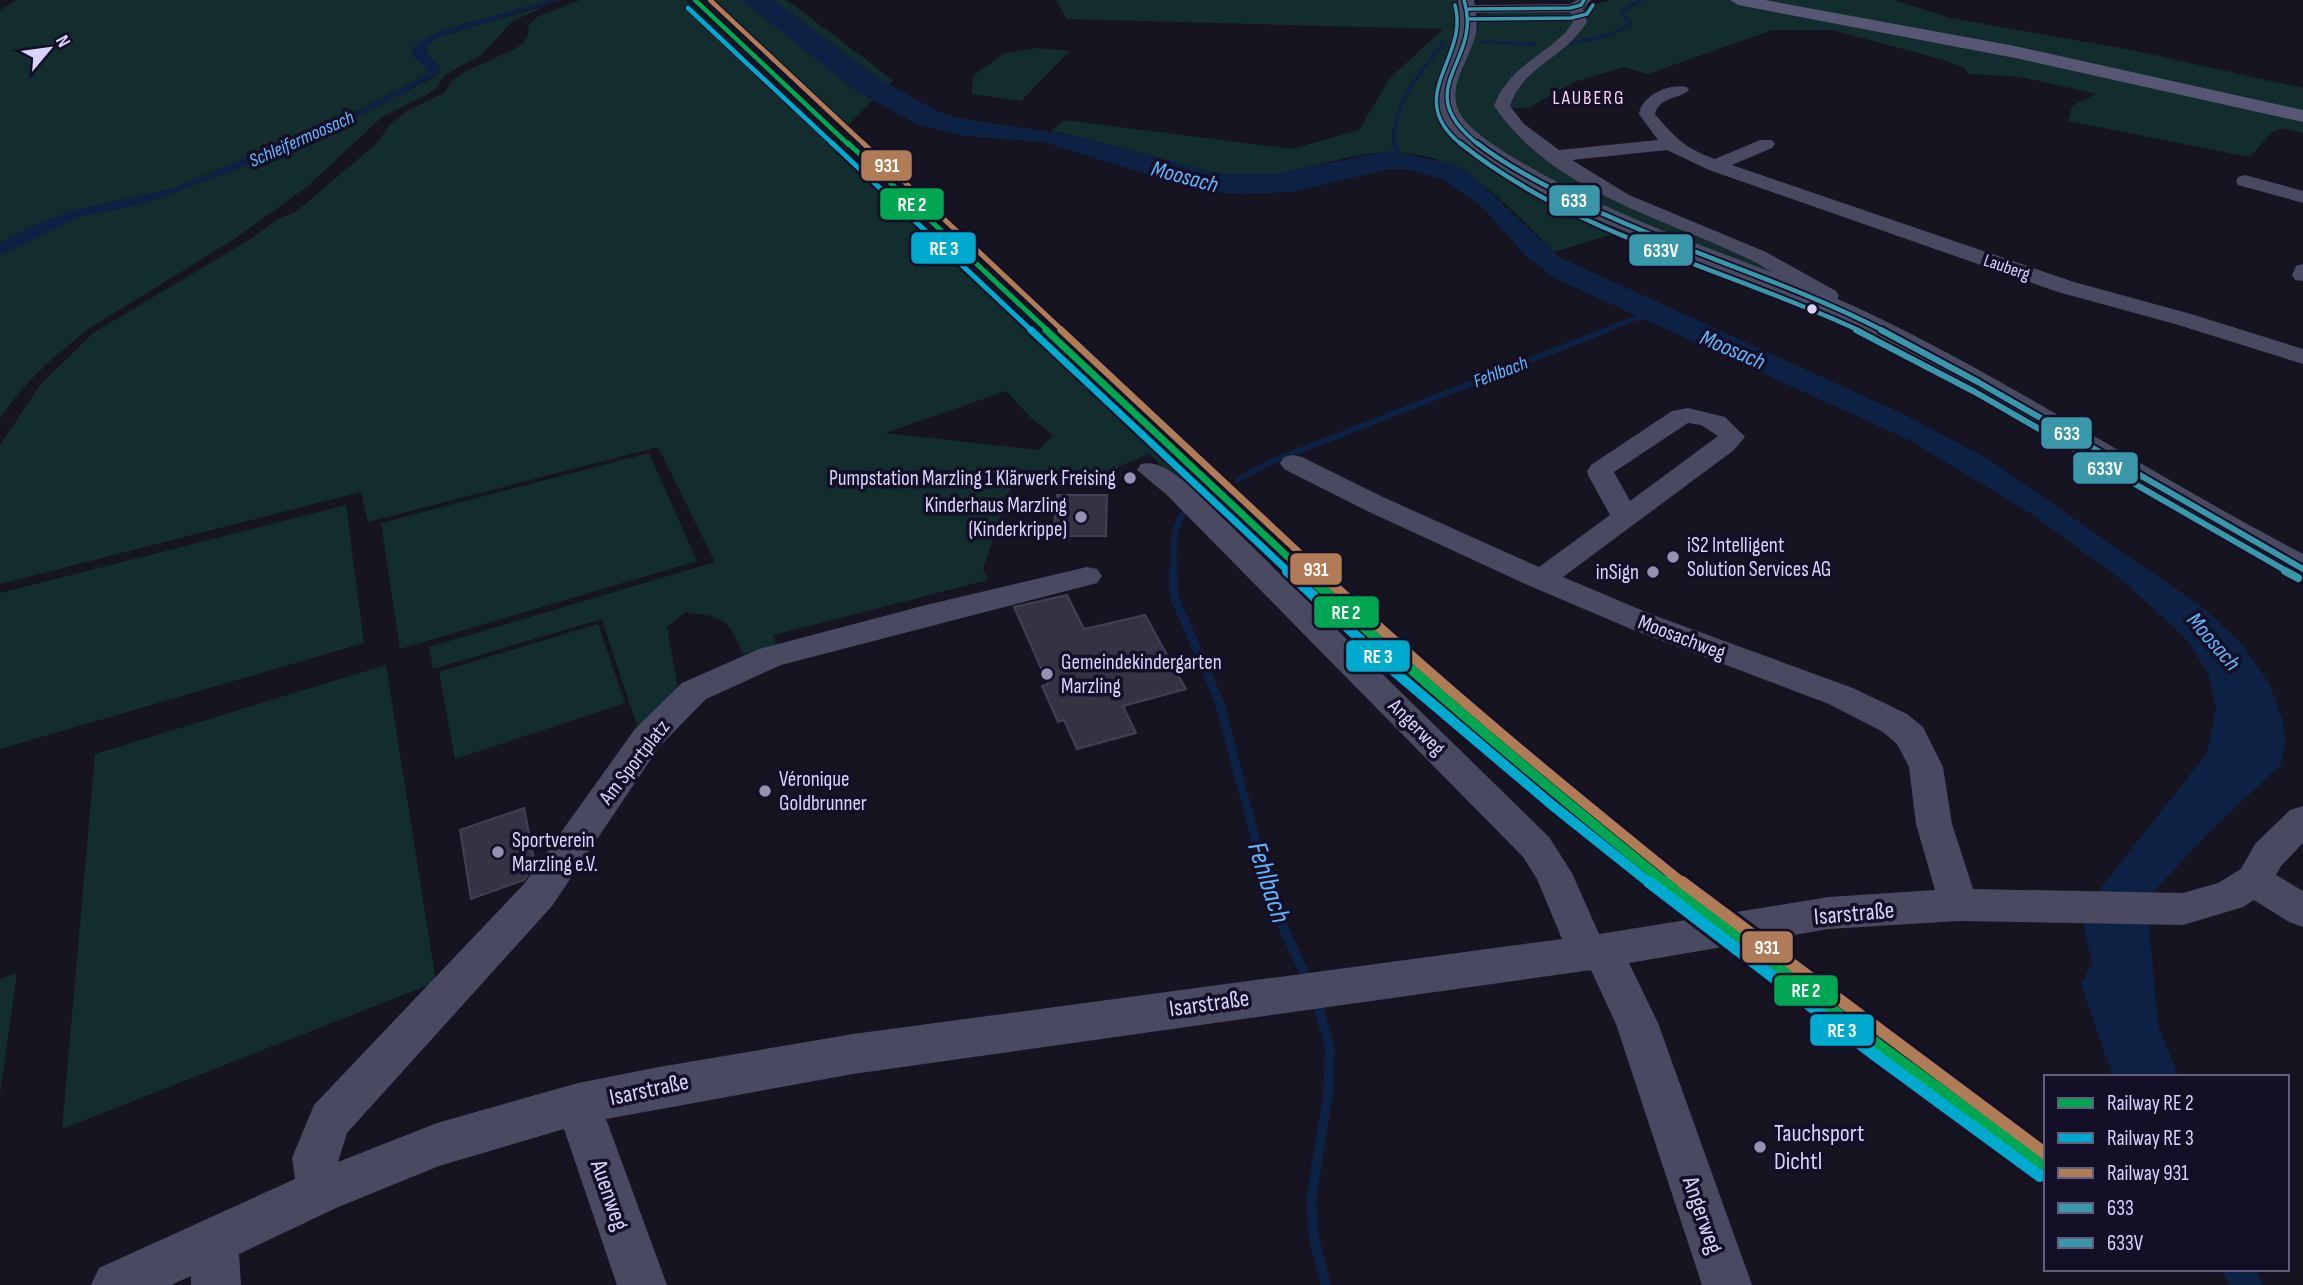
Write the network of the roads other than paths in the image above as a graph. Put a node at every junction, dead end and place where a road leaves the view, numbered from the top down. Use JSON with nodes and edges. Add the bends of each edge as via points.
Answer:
{"nodes":[{"id":1,"x":1738,"y":0,"type":"edge"},
{"id":2,"x":1467,"y":3,"type":"edge"},
{"id":3,"x":1579,"y":4,"type":"edge"},
{"id":4,"x":1681,"y":90,"type":"dead end"},
{"id":5,"x":2303,"y":116,"type":"edge"},
{"id":6,"x":1670,"y":144,"type":"junction"},
{"id":7,"x":1766,"y":144,"type":"dead end"},
{"id":8,"x":1555,"y":156,"type":"junction"},
{"id":9,"x":1715,"y":166,"type":"junction"},
{"id":10,"x":2245,"y":181,"type":"dead end"},
{"id":11,"x":2303,"y":197,"type":"edge"},
{"id":12,"x":1828,"y":296,"type":"dead end"},
{"id":13,"x":2303,"y":357,"type":"edge"},
{"id":14,"x":1293,"y":463,"type":"dead end"},
{"id":15,"x":1150,"y":470,"type":"dead end"},
{"id":16,"x":1625,"y":516,"type":"dead end"},
{"id":17,"x":2303,"y":569,"type":"edge"},
{"id":18,"x":1087,"y":576,"type":"dead end"},
{"id":19,"x":1541,"y":579,"type":"junction"},
{"id":20,"x":2303,"y":820,"type":"edge"},
{"id":21,"x":2254,"y":880,"type":"junction"},
{"id":22,"x":1958,"y":905,"type":"junction"},
{"id":23,"x":2303,"y":911,"type":"edge"},
{"id":24,"x":1594,"y":951,"type":"junction"},
{"id":25,"x":578,"y":1104,"type":"junction"},
{"id":26,"x":320,"y":1192,"type":"junction"},
{"id":27,"x":215,"y":1264,"type":"edge"},
{"id":28,"x":116,"y":1285,"type":"edge"},
{"id":29,"x":642,"y":1285,"type":"edge"},
{"id":30,"x":1727,"y":1285,"type":"edge"}],
"edges":[{"from":1,"to":5,"type":"main road","via":[[2015,52]]},
{"from":2,"to":3,"type":"street"},
{"from":2,"to":17,"type":"street","via":[[1470,28],[1443,94],[1454,123],[1479,143],[1573,201],[1615,221],[1869,324],[2010,399]]},
{"from":3,"to":8,"type":"street","via":[[1576,30],[1510,82],[1502,106],[1518,128]]},
{"from":4,"to":6,"type":"street","name":"Lauberg","via":[[1660,96],[1648,107],[1652,124]]},
{"from":6,"to":8,"type":"street"},
{"from":6,"to":9,"type":"street","name":"Lauberg"},
{"from":7,"to":9,"type":"street"},
{"from":8,"to":12,"type":"street","via":[[1622,199],[1759,256]]},
{"from":9,"to":13,"type":"street","name":"Lauberg","via":[[2066,287]]},
{"from":10,"to":11,"type":"street"},
{"from":14,"to":19,"type":"street","name":"Moosachweg"},
{"from":15,"to":24,"type":"street","name":"Angerweg","via":[[1177,489],[1536,847]]},
{"from":16,"to":19,"type":"street"},
{"from":18,"to":26,"type":"street","name":"Am Sportplatz","via":[[770,657],[694,691],[648,738],[538,895],[330,1120],[315,1158]]},
{"from":19,"to":22,"type":"street","name":"Moosachweg","via":[[1841,696],[1895,723],[1911,736],[1926,767],[1934,824]]},
{"from":20,"to":21,"type":"street","name":"Isarstraße","via":[[2269,855]]},
{"from":21,"to":22,"type":"street","name":"Isarstraße","via":[[2206,904],[2157,910]]},
{"from":21,"to":23,"type":"street"},
{"from":22,"to":24,"type":"street","name":"Isarstraße","via":[[1829,913]]},
{"from":24,"to":25,"type":"street","name":"Isarstraße","via":[[853,1054],[712,1076]]},
{"from":24,"to":30,"type":"street","name":"Angerweg","via":[[1637,1023]]},
{"from":25,"to":26,"type":"street","name":"Isarstraße","via":[[437,1145]]},
{"from":25,"to":29,"type":"street","name":"Auenweg"},
{"from":26,"to":27,"type":"street","name":"Isarstraße"},
{"from":27,"to":28,"type":"street","name":"Isarstraße"}]}
